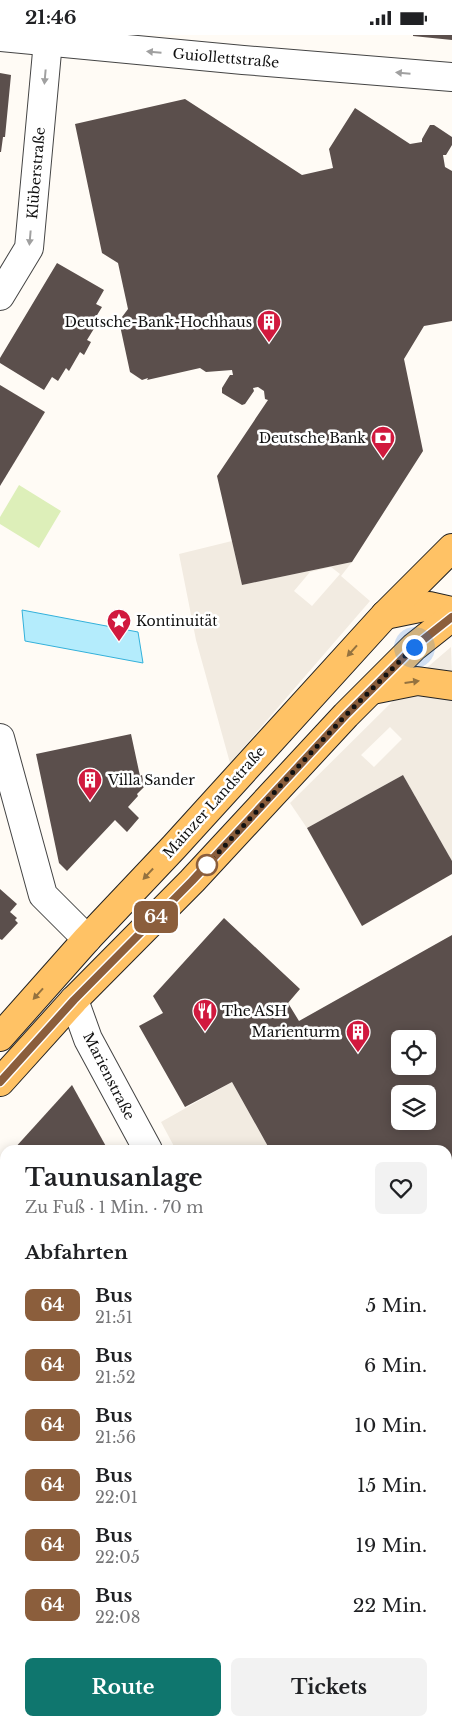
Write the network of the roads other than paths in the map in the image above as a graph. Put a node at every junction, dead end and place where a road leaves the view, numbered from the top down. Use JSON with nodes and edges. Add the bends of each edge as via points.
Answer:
{"nodes":[{"id":1,"x":0,"y":37,"type":"edge"},
{"id":2,"x":48,"y":41,"type":"junction"},
{"id":3,"x":452,"y":77,"type":"edge"},
{"id":4,"x":0,"y":296,"type":"edge"},
{"id":5,"x":452,"y":548,"type":"edge"},
{"id":6,"x":452,"y":611,"type":"edge"},
{"id":7,"x":385,"y":615,"type":"junction"},
{"id":8,"x":452,"y":617,"type":"edge"},
{"id":9,"x":452,"y":686,"type":"edge"},
{"id":10,"x":372,"y":690,"type":"junction"},
{"id":11,"x":0,"y":738,"type":"edge"},
{"id":12,"x":87,"y":939,"type":"junction"},
{"id":13,"x":74,"y":1000,"type":"junction"},
{"id":14,"x":0,"y":1037,"type":"edge"},
{"id":15,"x":0,"y":1082,"type":"edge"},
{"id":16,"x":145,"y":1145,"type":"edge"}],
"edges":[{"from":1,"to":2,"type":"street","name":"Guiollettstraße"},
{"from":3,"to":2,"type":"street","name":"Guiollettstraße","one_way":true},
{"from":2,"to":4,"type":"street","name":"Klüberstraße","one_way":true,"via":[[28,248]]},
{"from":5,"to":7,"type":"main road","name":"Mainzer Landstraße"},
{"from":6,"to":7,"type":"main road","via":[[429,606]]},
{"from":7,"to":12,"type":"main road","name":"Mainzer Landstraße","one_way":true},
{"from":8,"to":10,"type":"main road","via":[[414,647]]},
{"from":10,"to":9,"type":"main road","one_way":true,"via":[[417,681]]},
{"from":10,"to":13,"type":"main road","via":[[192,881]]},
{"from":11,"to":12,"type":"street","via":[[43,895]]},
{"from":12,"to":14,"type":"main road","name":"Mainzer Landstraße","one_way":true},
{"from":13,"to":15,"type":"main road"},
{"from":13,"to":16,"type":"street","name":"Marienstraße","via":[[88,1039]]}]}
